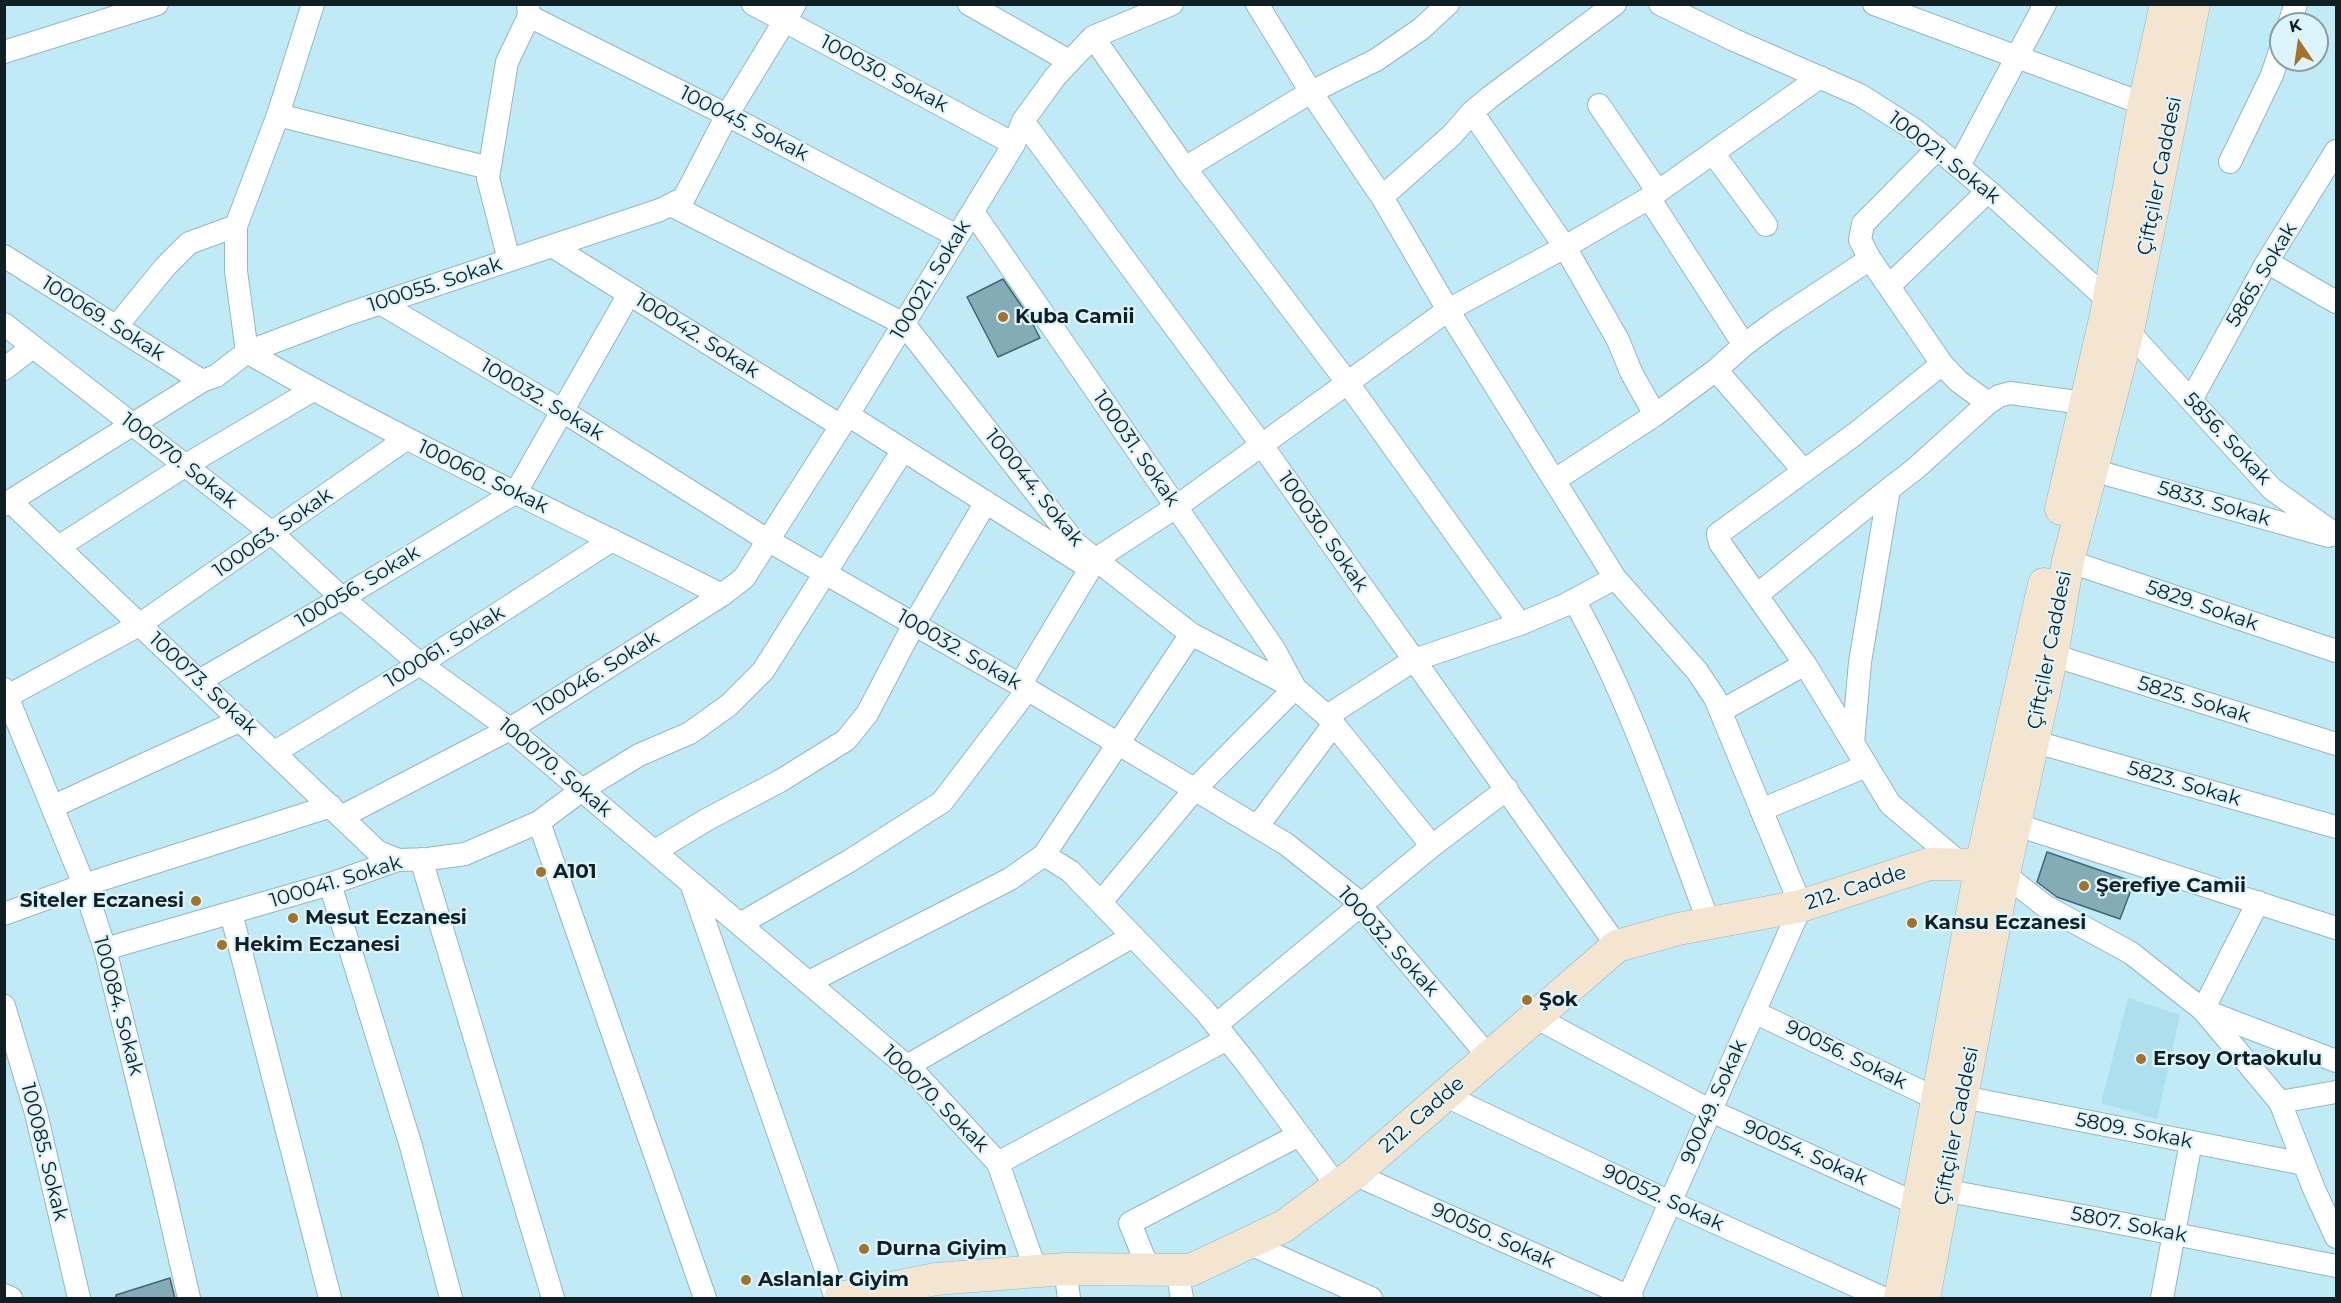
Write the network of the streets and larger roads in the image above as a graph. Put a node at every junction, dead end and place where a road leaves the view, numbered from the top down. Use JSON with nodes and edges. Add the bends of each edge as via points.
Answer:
{"nodes":[{"id":1,"x":157,"y":4,"type":"edge"},
{"id":2,"x":313,"y":4,"type":"edge"},
{"id":3,"x":753,"y":4,"type":"edge"},
{"id":4,"x":969,"y":4,"type":"edge"},
{"id":5,"x":1172,"y":4,"type":"edge"},
{"id":6,"x":1257,"y":4,"type":"edge"},
{"id":7,"x":1448,"y":4,"type":"edge"},
{"id":8,"x":1615,"y":4,"type":"edge"},
{"id":9,"x":1660,"y":4,"type":"edge"},
{"id":10,"x":1874,"y":4,"type":"edge"},
{"id":11,"x":2045,"y":4,"type":"edge"},
{"id":12,"x":2194,"y":4,"type":"edge"},
{"id":13,"x":2165,"y":5,"type":"edge"},
{"id":14,"x":529,"y":10,"type":"edge"},
{"id":15,"x":1134,"y":11,"type":"edge"},
{"id":16,"x":790,"y":13,"type":"edge"},
{"id":17,"x":1093,"y":37,"type":"junction"},
{"id":18,"x":4,"y":52,"type":"edge"},
{"id":19,"x":2017,"y":59,"type":"junction"},
{"id":20,"x":1069,"y":61,"type":"junction"},
{"id":21,"x":2273,"y":72,"type":"edge"},
{"id":22,"x":1820,"y":77,"type":"junction"},
{"id":23,"x":1311,"y":92,"type":"junction"},
{"id":24,"x":2144,"y":104,"type":"junction"},
{"id":25,"x":1599,"y":105,"type":"dead end"},
{"id":26,"x":1472,"y":112,"type":"junction"},
{"id":27,"x":278,"y":115,"type":"junction"},
{"id":28,"x":727,"y":115,"type":"junction"},
{"id":29,"x":1023,"y":121,"type":"junction"},
{"id":30,"x":1014,"y":144,"type":"junction"},
{"id":31,"x":1938,"y":148,"type":"junction"},
{"id":32,"x":2337,"y":151,"type":"edge"},
{"id":33,"x":1713,"y":153,"type":"junction"},
{"id":34,"x":2230,"y":162,"type":"dead end"},
{"id":35,"x":1959,"y":166,"type":"junction"},
{"id":36,"x":489,"y":168,"type":"junction"},
{"id":37,"x":1185,"y":168,"type":"junction"},
{"id":38,"x":2329,"y":182,"type":"edge"},
{"id":39,"x":1988,"y":191,"type":"junction"},
{"id":40,"x":1654,"y":195,"type":"junction"},
{"id":41,"x":1382,"y":197,"type":"junction"},
{"id":42,"x":671,"y":205,"type":"junction"},
{"id":43,"x":972,"y":212,"type":"junction"},
{"id":44,"x":1766,"y":225,"type":"dead end"},
{"id":45,"x":236,"y":226,"type":"junction"},
{"id":46,"x":957,"y":236,"type":"junction"},
{"id":47,"x":552,"y":246,"type":"junction"},
{"id":48,"x":1565,"y":247,"type":"junction"},
{"id":49,"x":4,"y":256,"type":"edge"},
{"id":50,"x":1870,"y":259,"type":"junction"},
{"id":51,"x":509,"y":260,"type":"junction"},
{"id":52,"x":2267,"y":262,"type":"junction"},
{"id":53,"x":1889,"y":286,"type":"junction"},
{"id":54,"x":629,"y":294,"type":"junction"},
{"id":55,"x":2108,"y":300,"type":"junction"},
{"id":56,"x":2337,"y":302,"type":"edge"},
{"id":57,"x":380,"y":303,"type":"junction"},
{"id":58,"x":1449,"y":310,"type":"junction"},
{"id":59,"x":4,"y":324,"type":"edge"},
{"id":60,"x":904,"y":324,"type":"junction"},
{"id":61,"x":116,"y":327,"type":"junction"},
{"id":62,"x":2128,"y":331,"type":"junction"},
{"id":63,"x":1744,"y":345,"type":"junction"},
{"id":64,"x":33,"y":347,"type":"junction"},
{"id":65,"x":247,"y":352,"type":"junction"},
{"id":66,"x":1942,"y":364,"type":"junction"},
{"id":67,"x":4,"y":369,"type":"edge"},
{"id":68,"x":1716,"y":370,"type":"junction"},
{"id":69,"x":202,"y":381,"type":"junction"},
{"id":70,"x":1347,"y":382,"type":"junction"},
{"id":71,"x":313,"y":390,"type":"junction"},
{"id":72,"x":2191,"y":400,"type":"junction"},
{"id":73,"x":1988,"y":403,"type":"junction"},
{"id":74,"x":2084,"y":403,"type":"junction"},
{"id":75,"x":561,"y":410,"type":"junction"},
{"id":76,"x":1655,"y":415,"type":"junction"},
{"id":77,"x":844,"y":420,"type":"junction"},
{"id":78,"x":133,"y":425,"type":"junction"},
{"id":79,"x":406,"y":439,"type":"junction"},
{"id":80,"x":1261,"y":444,"type":"junction"},
{"id":81,"x":903,"y":450,"type":"junction"},
{"id":82,"x":186,"y":465,"type":"junction"},
{"id":83,"x":1803,"y":470,"type":"junction"},
{"id":84,"x":2092,"y":470,"type":"junction"},
{"id":85,"x":1555,"y":480,"type":"junction"},
{"id":86,"x":1889,"y":489,"type":"junction"},
{"id":87,"x":516,"y":492,"type":"junction"},
{"id":88,"x":986,"y":502,"type":"junction"},
{"id":89,"x":8,"y":503,"type":"edge"},
{"id":90,"x":1176,"y":507,"type":"junction"},
{"id":91,"x":273,"y":534,"type":"junction"},
{"id":92,"x":2337,"y":537,"type":"edge"},
{"id":93,"x":612,"y":540,"type":"junction"},
{"id":94,"x":769,"y":541,"type":"junction"},
{"id":95,"x":60,"y":546,"type":"junction"},
{"id":96,"x":2068,"y":561,"type":"junction"},
{"id":97,"x":1092,"y":563,"type":"junction"},
{"id":98,"x":825,"y":573,"type":"junction"},
{"id":99,"x":1615,"y":578,"type":"junction"},
{"id":100,"x":1758,"y":594,"type":"junction"},
{"id":101,"x":722,"y":595,"type":"junction"},
{"id":102,"x":342,"y":598,"type":"junction"},
{"id":103,"x":1574,"y":600,"type":"junction"},
{"id":104,"x":914,"y":624,"type":"junction"},
{"id":105,"x":1520,"y":624,"type":"junction"},
{"id":106,"x":139,"y":625,"type":"junction"},
{"id":107,"x":1191,"y":634,"type":"junction"},
{"id":108,"x":2337,"y":651,"type":"edge"},
{"id":109,"x":2052,"y":655,"type":"junction"},
{"id":110,"x":1414,"y":660,"type":"junction"},
{"id":111,"x":420,"y":664,"type":"junction"},
{"id":112,"x":1805,"y":664,"type":"junction"},
{"id":113,"x":200,"y":681,"type":"junction"},
{"id":114,"x":1024,"y":687,"type":"junction"},
{"id":115,"x":1295,"y":688,"type":"junction"},
{"id":116,"x":6,"y":695,"type":"edge"},
{"id":117,"x":1720,"y":711,"type":"junction"},
{"id":118,"x":241,"y":720,"type":"junction"},
{"id":119,"x":1330,"y":720,"type":"junction"},
{"id":120,"x":510,"y":729,"type":"junction"},
{"id":121,"x":2032,"y":741,"type":"junction"},
{"id":122,"x":1118,"y":742,"type":"junction"},
{"id":123,"x":1853,"y":743,"type":"junction"},
{"id":124,"x":2337,"y":744,"type":"edge"},
{"id":125,"x":275,"y":752,"type":"junction"},
{"id":126,"x":1866,"y":766,"type":"junction"},
{"id":127,"x":1195,"y":789,"type":"junction"},
{"id":128,"x":1507,"y":789,"type":"junction"},
{"id":129,"x":582,"y":790,"type":"junction"},
{"id":130,"x":52,"y":807,"type":"junction"},
{"id":131,"x":1761,"y":810,"type":"junction"},
{"id":132,"x":336,"y":811,"type":"junction"},
{"id":133,"x":539,"y":822,"type":"junction"},
{"id":134,"x":2014,"y":824,"type":"junction"},
{"id":135,"x":1257,"y":827,"type":"junction"},
{"id":136,"x":2337,"y":827,"type":"edge"},
{"id":137,"x":1432,"y":846,"type":"junction"},
{"id":138,"x":655,"y":851,"type":"junction"},
{"id":139,"x":1044,"y":855,"type":"junction"},
{"id":140,"x":421,"y":859,"type":"junction"},
{"id":141,"x":398,"y":860,"type":"junction"},
{"id":142,"x":1982,"y":868,"type":"junction"},
{"id":143,"x":690,"y":881,"type":"junction"},
{"id":144,"x":330,"y":884,"type":"junction"},
{"id":145,"x":84,"y":885,"type":"junction"},
{"id":146,"x":1101,"y":902,"type":"junction"},
{"id":147,"x":2258,"y":902,"type":"junction"},
{"id":148,"x":1360,"y":905,"type":"junction"},
{"id":149,"x":1801,"y":906,"type":"junction"},
{"id":150,"x":231,"y":913,"type":"junction"},
{"id":151,"x":4,"y":914,"type":"edge"},
{"id":152,"x":1709,"y":923,"type":"junction"},
{"id":153,"x":740,"y":924,"type":"junction"},
{"id":154,"x":2337,"y":928,"type":"edge"},
{"id":155,"x":1133,"y":936,"type":"junction"},
{"id":156,"x":1617,"y":946,"type":"junction"},
{"id":157,"x":105,"y":949,"type":"junction"},
{"id":158,"x":809,"y":982,"type":"junction"},
{"id":159,"x":4,"y":1006,"type":"edge"},
{"id":160,"x":2203,"y":1010,"type":"junction"},
{"id":161,"x":1754,"y":1012,"type":"junction"},
{"id":162,"x":1535,"y":1017,"type":"junction"},
{"id":163,"x":1222,"y":1032,"type":"junction"},
{"id":164,"x":1488,"y":1057,"type":"junction"},
{"id":165,"x":2337,"y":1061,"type":"edge"},
{"id":166,"x":907,"y":1066,"type":"junction"},
{"id":167,"x":2337,"y":1092,"type":"edge"},
{"id":168,"x":1444,"y":1095,"type":"junction"},
{"id":169,"x":1950,"y":1098,"type":"junction"},
{"id":170,"x":2280,"y":1102,"type":"junction"},
{"id":171,"x":1711,"y":1111,"type":"junction"},
{"id":172,"x":1299,"y":1135,"type":"junction"},
{"id":173,"x":2191,"y":1142,"type":"junction"},
{"id":174,"x":998,"y":1163,"type":"junction"},
{"id":175,"x":2304,"y":1164,"type":"junction"},
{"id":176,"x":1345,"y":1180,"type":"junction"},
{"id":177,"x":1928,"y":1193,"type":"junction"},
{"id":178,"x":1670,"y":1202,"type":"junction"},
{"id":179,"x":2175,"y":1234,"type":"junction"},
{"id":180,"x":2337,"y":1237,"type":"edge"},
{"id":181,"x":1248,"y":1244,"type":"junction"},
{"id":182,"x":2337,"y":1266,"type":"edge"},
{"id":183,"x":1056,"y":1279,"type":"edge"},
{"id":184,"x":1169,"y":1279,"type":"edge"},
{"id":185,"x":4,"y":1295,"type":"edge"},
{"id":186,"x":1630,"y":1298,"type":"edge"},
{"id":187,"x":1904,"y":1298,"type":"edge"},
{"id":188,"x":11,"y":1299,"type":"edge"},
{"id":189,"x":79,"y":1299,"type":"edge"},
{"id":190,"x":189,"y":1299,"type":"edge"},
{"id":191,"x":330,"y":1299,"type":"edge"},
{"id":192,"x":451,"y":1299,"type":"edge"},
{"id":193,"x":553,"y":1299,"type":"edge"},
{"id":194,"x":705,"y":1299,"type":"edge"},
{"id":195,"x":838,"y":1299,"type":"edge"},
{"id":196,"x":1371,"y":1299,"type":"edge"},
{"id":197,"x":2162,"y":1299,"type":"edge"}],
"edges":[{"from":1,"to":18,"type":"street"},
{"from":2,"to":27,"type":"street"},
{"from":3,"to":16,"type":"street","name":"100030. Sokak"},
{"from":4,"to":20,"type":"street"},
{"from":5,"to":15,"type":"street","name":"100021. Sokak"},
{"from":6,"to":23,"type":"street"},
{"from":7,"to":23,"type":"street","via":[[1421,29],[1376,60]]},
{"from":8,"to":26,"type":"street"},
{"from":9,"to":22,"type":"street","name":"100021. Sokak"},
{"from":10,"to":19,"type":"street"},
{"from":11,"to":19,"type":"street"},
{"from":12,"to":62,"type":"street","name":"Çiftçiler Caddesi"},
{"from":13,"to":24,"type":"street","name":"Çiftçiler Caddesi"},
{"from":14,"to":28,"type":"street","name":"100045. Sokak"},
{"from":14,"to":36,"type":"street","via":[[507,62]]},
{"from":15,"to":17,"type":"street","name":"100021. Sokak"},
{"from":16,"to":28,"type":"street","name":"100055. Sokak"},
{"from":16,"to":30,"type":"street","name":"100030. Sokak"},
{"from":17,"to":20,"type":"street","name":"100021. Sokak"},
{"from":17,"to":37,"type":"street"},
{"from":19,"to":24,"type":"street"},
{"from":19,"to":35,"type":"street"},
{"from":20,"to":29,"type":"street","name":"100021. Sokak"},
{"from":21,"to":34,"type":"street"},
{"from":22,"to":31,"type":"street","name":"100021. Sokak","via":[[1860,95]]},
{"from":22,"to":33,"type":"street"},
{"from":23,"to":37,"type":"street"},
{"from":23,"to":41,"type":"street"},
{"from":24,"to":55,"type":"street","name":"Çiftçiler Caddesi"},
{"from":25,"to":40,"type":"street"},
{"from":26,"to":41,"type":"street"},
{"from":26,"to":48,"type":"street"},
{"from":27,"to":36,"type":"street"},
{"from":27,"to":45,"type":"street"},
{"from":28,"to":42,"type":"street","name":"100055. Sokak","via":[[684,198]]},
{"from":28,"to":46,"type":"street","name":"100045. Sokak"},
{"from":29,"to":30,"type":"street","name":"100021. Sokak"},
{"from":29,"to":80,"type":"street","name":"100030. Sokak"},
{"from":30,"to":43,"type":"street","name":"100021. Sokak"},
{"from":31,"to":35,"type":"street","name":"100021. Sokak"},
{"from":31,"to":50,"type":"street","via":[[1863,224],[1860,240]]},
{"from":32,"to":38,"type":"street","name":"5865. Sokak"},
{"from":33,"to":40,"type":"street"},
{"from":33,"to":44,"type":"street"},
{"from":35,"to":39,"type":"street","name":"100021. Sokak"},
{"from":36,"to":51,"type":"street"},
{"from":37,"to":70,"type":"street"},
{"from":38,"to":52,"type":"street","name":"5865. Sokak"},
{"from":39,"to":53,"type":"street"},
{"from":39,"to":55,"type":"street","name":"100021. Sokak"},
{"from":40,"to":48,"type":"street"},
{"from":40,"to":63,"type":"street"},
{"from":41,"to":58,"type":"street"},
{"from":42,"to":47,"type":"street","name":"100055. Sokak"},
{"from":42,"to":60,"type":"street","name":"100044. Sokak"},
{"from":43,"to":46,"type":"street","name":"100021. Sokak"},
{"from":43,"to":90,"type":"street","name":"100031. Sokak"},
{"from":45,"to":61,"type":"street","via":[[189,243]]},
{"from":45,"to":65,"type":"street","via":[[236,271]]},
{"from":46,"to":60,"type":"street","name":"100021. Sokak"},
{"from":47,"to":51,"type":"street","name":"100055. Sokak"},
{"from":47,"to":54,"type":"street","name":"100042. Sokak"},
{"from":48,"to":58,"type":"street"},
{"from":48,"to":76,"type":"street"},
{"from":49,"to":61,"type":"street","name":"100069. Sokak"},
{"from":50,"to":53,"type":"street"},
{"from":50,"to":63,"type":"street"},
{"from":51,"to":57,"type":"street","name":"100055. Sokak"},
{"from":52,"to":56,"type":"street"},
{"from":52,"to":72,"type":"street","name":"5865. Sokak"},
{"from":53,"to":66,"type":"street"},
{"from":54,"to":75,"type":"street"},
{"from":54,"to":77,"type":"street","name":"100042. Sokak"},
{"from":55,"to":74,"type":"street","name":"Çiftçiler Caddesi"},
{"from":57,"to":65,"type":"street","name":"100055. Sokak"},
{"from":57,"to":75,"type":"street","name":"100032. Sokak"},
{"from":58,"to":70,"type":"street"},
{"from":58,"to":85,"type":"street"},
{"from":59,"to":64,"type":"street","name":"100070. Sokak"},
{"from":60,"to":77,"type":"street","name":"100021. Sokak"},
{"from":60,"to":97,"type":"street","name":"100044. Sokak"},
{"from":61,"to":69,"type":"street","name":"100069. Sokak"},
{"from":62,"to":72,"type":"street","name":"5856. Sokak"},
{"from":62,"to":84,"type":"street","name":"Çiftçiler Caddesi"},
{"from":63,"to":68,"type":"street"},
{"from":64,"to":67,"type":"street"},
{"from":64,"to":78,"type":"street","name":"100070. Sokak"},
{"from":65,"to":69,"type":"street","name":"100055. Sokak","via":[[216,376]]},
{"from":65,"to":71,"type":"street","name":"100060. Sokak"},
{"from":66,"to":73,"type":"street"},
{"from":66,"to":83,"type":"street","via":[[1855,435]]},
{"from":68,"to":76,"type":"street"},
{"from":68,"to":83,"type":"street"},
{"from":69,"to":78,"type":"street","name":"100055. Sokak"},
{"from":70,"to":80,"type":"street"},
{"from":70,"to":105,"type":"street"},
{"from":71,"to":79,"type":"street","name":"100060. Sokak"},
{"from":71,"to":82,"type":"street"},
{"from":72,"to":92,"type":"street","name":"5856. Sokak","via":[[2272,489]]},
{"from":73,"to":74,"type":"street","via":[[2010,393]]},
{"from":73,"to":86,"type":"street"},
{"from":74,"to":142,"type":"street","name":"Çiftçiler Caddesi"},
{"from":75,"to":87,"type":"street"},
{"from":75,"to":94,"type":"street","name":"100032. Sokak"},
{"from":76,"to":85,"type":"street"},
{"from":77,"to":81,"type":"street","name":"100042. Sokak"},
{"from":77,"to":94,"type":"street","name":"100021. Sokak"},
{"from":78,"to":82,"type":"street","name":"100070. Sokak"},
{"from":78,"to":89,"type":"street","name":"100055. Sokak"},
{"from":79,"to":87,"type":"street","name":"100060. Sokak"},
{"from":79,"to":91,"type":"street","name":"100063. Sokak"},
{"from":80,"to":90,"type":"street"},
{"from":80,"to":110,"type":"street","name":"100030. Sokak"},
{"from":81,"to":88,"type":"street","name":"100042. Sokak"},
{"from":81,"to":98,"type":"street","name":"100041. Sokak"},
{"from":82,"to":91,"type":"street","name":"100070. Sokak"},
{"from":82,"to":95,"type":"street"},
{"from":83,"to":100,"type":"street","via":[[1718,534],[1720,543]]},
{"from":84,"to":92,"type":"street","name":"5833. Sokak"},
{"from":84,"to":96,"type":"street","name":"Çiftçiler Caddesi"},
{"from":85,"to":99,"type":"street"},
{"from":86,"to":100,"type":"street"},
{"from":86,"to":123,"type":"street","via":[[1860,662]]},
{"from":87,"to":93,"type":"street","name":"100060. Sokak"},
{"from":87,"to":102,"type":"street","name":"100056. Sokak"},
{"from":88,"to":97,"type":"street","name":"100042. Sokak"},
{"from":88,"to":104,"type":"street"},
{"from":89,"to":95,"type":"street","name":"100073. Sokak"},
{"from":90,"to":97,"type":"street"},
{"from":90,"to":115,"type":"street","name":"100031. Sokak","via":[[1274,649]]},
{"from":91,"to":102,"type":"street","name":"100070. Sokak"},
{"from":91,"to":106,"type":"street","name":"100063. Sokak"},
{"from":93,"to":101,"type":"street","name":"100060. Sokak"},
{"from":93,"to":111,"type":"street","name":"100061. Sokak"},
{"from":94,"to":98,"type":"street","name":"100032. Sokak"},
{"from":94,"to":101,"type":"street","name":"100021. Sokak","via":[[744,578]]},
{"from":95,"to":106,"type":"street","name":"100073. Sokak"},
{"from":96,"to":108,"type":"street","name":"5829. Sokak"},
{"from":96,"to":109,"type":"street","name":"Çiftçiler Caddesi"},
{"from":97,"to":107,"type":"street","name":"100044. Sokak"},
{"from":97,"to":114,"type":"street"},
{"from":98,"to":104,"type":"street","name":"100032. Sokak"},
{"from":98,"to":129,"type":"street","name":"100041. Sokak","via":[[763,671],[729,705],[690,733],[639,755]]},
{"from":99,"to":103,"type":"street"},
{"from":99,"to":117,"type":"street","via":[[1697,671]]},
{"from":100,"to":112,"type":"street"},
{"from":101,"to":120,"type":"street","name":"100046. Sokak"},
{"from":102,"to":111,"type":"street","name":"100070. Sokak"},
{"from":102,"to":113,"type":"street","name":"100056. Sokak"},
{"from":103,"to":105,"type":"street"},
{"from":103,"to":152,"type":"street","via":[[1597,641],[1637,732]]},
{"from":104,"to":114,"type":"street","name":"100032. Sokak"},
{"from":104,"to":138,"type":"street","via":[[867,714],[846,740]]},
{"from":105,"to":110,"type":"street"},
{"from":106,"to":113,"type":"street","name":"100073. Sokak"},
{"from":106,"to":116,"type":"street","name":"100063. Sokak"},
{"from":107,"to":115,"type":"street","name":"100044. Sokak"},
{"from":107,"to":122,"type":"street"},
{"from":109,"to":121,"type":"street","name":"Çiftçiler Caddesi"},
{"from":109,"to":124,"type":"street","name":"5825. Sokak"},
{"from":110,"to":119,"type":"street"},
{"from":110,"to":128,"type":"street","name":"100030. Sokak"},
{"from":111,"to":120,"type":"street","name":"100070. Sokak"},
{"from":111,"to":125,"type":"street","name":"100061. Sokak"},
{"from":112,"to":117,"type":"street"},
{"from":112,"to":123,"type":"street"},
{"from":113,"to":118,"type":"street","name":"100073. Sokak"},
{"from":114,"to":122,"type":"street","name":"100032. Sokak"},
{"from":114,"to":153,"type":"street","via":[[942,802]]},
{"from":115,"to":119,"type":"street","name":"100044. Sokak"},
{"from":115,"to":127,"type":"street"},
{"from":116,"to":130,"type":"street","name":"100084. Sokak"},
{"from":117,"to":131,"type":"street"},
{"from":118,"to":125,"type":"street","name":"100073. Sokak"},
{"from":118,"to":130,"type":"street"},
{"from":119,"to":135,"type":"street"},
{"from":119,"to":137,"type":"street","name":"100044. Sokak"},
{"from":120,"to":129,"type":"street","name":"100070. Sokak"},
{"from":120,"to":132,"type":"street","name":"100046. Sokak"},
{"from":121,"to":134,"type":"street","name":"Çiftçiler Caddesi"},
{"from":121,"to":136,"type":"street","name":"5823. Sokak"},
{"from":122,"to":127,"type":"street","name":"100032. Sokak"},
{"from":122,"to":139,"type":"street"},
{"from":123,"to":126,"type":"street"},
{"from":125,"to":132,"type":"street","name":"100073. Sokak"},
{"from":126,"to":131,"type":"street"},
{"from":126,"to":142,"type":"street","via":[[1890,804]]},
{"from":127,"to":135,"type":"street","name":"100032. Sokak"},
{"from":127,"to":146,"type":"street"},
{"from":128,"to":137,"type":"street"},
{"from":128,"to":156,"type":"street","name":"100030. Sokak"},
{"from":129,"to":133,"type":"street","name":"100041. Sokak"},
{"from":129,"to":138,"type":"street","name":"100070. Sokak"},
{"from":130,"to":145,"type":"street","name":"100084. Sokak"},
{"from":131,"to":149,"type":"street"},
{"from":132,"to":141,"type":"street","name":"100073. Sokak","via":[[378,852]]},
{"from":132,"to":145,"type":"street","name":"100046. Sokak"},
{"from":133,"to":140,"type":"street","name":"100041. Sokak","via":[[465,854]]},
{"from":133,"to":194,"type":"street"},
{"from":134,"to":142,"type":"street","name":"Çiftçiler Caddesi"},
{"from":134,"to":147,"type":"street"},
{"from":135,"to":148,"type":"street","name":"100032. Sokak","via":[[1286,844]]},
{"from":137,"to":148,"type":"street"},
{"from":138,"to":143,"type":"street","name":"100070. Sokak"},
{"from":139,"to":146,"type":"street","via":[[1070,871]]},
{"from":139,"to":158,"type":"street","via":[[1010,879]]},
{"from":140,"to":141,"type":"street","name":"100041. Sokak"},
{"from":140,"to":193,"type":"street"},
{"from":141,"to":144,"type":"street","name":"100041. Sokak"},
{"from":142,"to":149,"type":"street","name":"212. Cadde","via":[[1929,864]]},
{"from":142,"to":160,"type":"street","via":[[2131,953]]},
{"from":142,"to":169,"type":"street","name":"Çiftçiler Caddesi"},
{"from":143,"to":153,"type":"street","name":"100070. Sokak"},
{"from":143,"to":195,"type":"street"},
{"from":144,"to":150,"type":"street","name":"100041. Sokak"},
{"from":144,"to":192,"type":"street","via":[[411,1146]]},
{"from":145,"to":151,"type":"street","name":"100046. Sokak"},
{"from":145,"to":157,"type":"street","name":"100084. Sokak"},
{"from":146,"to":155,"type":"street"},
{"from":147,"to":154,"type":"street"},
{"from":147,"to":160,"type":"street"},
{"from":148,"to":163,"type":"street"},
{"from":148,"to":164,"type":"street","name":"100032. Sokak"},
{"from":149,"to":152,"type":"street","name":"212. Cadde"},
{"from":149,"to":161,"type":"street","name":"90049. Sokak"},
{"from":150,"to":157,"type":"street","name":"100041. Sokak"},
{"from":150,"to":191,"type":"street"},
{"from":152,"to":156,"type":"street","name":"212. Cadde"},
{"from":153,"to":158,"type":"street","name":"100070. Sokak"},
{"from":155,"to":163,"type":"street"},
{"from":155,"to":166,"type":"street"},
{"from":156,"to":162,"type":"street","name":"212. Cadde"},
{"from":157,"to":190,"type":"street","name":"100084. Sokak"},
{"from":158,"to":166,"type":"street","name":"100070. Sokak"},
{"from":159,"to":189,"type":"street","name":"100085. Sokak","via":[[36,1113]]},
{"from":160,"to":165,"type":"street"},
{"from":160,"to":170,"type":"street"},
{"from":161,"to":169,"type":"street","name":"90056. Sokak"},
{"from":161,"to":171,"type":"street","name":"90049. Sokak"},
{"from":162,"to":164,"type":"street","name":"212. Cadde"},
{"from":162,"to":171,"type":"street","name":"90054. Sokak"},
{"from":163,"to":172,"type":"street"},
{"from":163,"to":174,"type":"street"},
{"from":164,"to":168,"type":"street","name":"212. Cadde"},
{"from":166,"to":174,"type":"street","name":"100070. Sokak"},
{"from":167,"to":170,"type":"street"},
{"from":168,"to":176,"type":"street","name":"212. Cadde"},
{"from":168,"to":178,"type":"street","name":"90052. Sokak"},
{"from":169,"to":173,"type":"street","name":"5809. Sokak"},
{"from":169,"to":177,"type":"street","name":"Çiftçiler Caddesi"},
{"from":170,"to":175,"type":"street"},
{"from":171,"to":177,"type":"street","name":"90054. Sokak"},
{"from":171,"to":178,"type":"street","name":"90049. Sokak"},
{"from":172,"to":176,"type":"street"},
{"from":172,"to":184,"type":"street","via":[[1130,1223]]},
{"from":173,"to":175,"type":"street","name":"5809. Sokak"},
{"from":173,"to":179,"type":"street"},
{"from":174,"to":183,"type":"street","name":"100070. Sokak"},
{"from":175,"to":180,"type":"street"},
{"from":176,"to":181,"type":"street","name":"212. Cadde","via":[[1284,1226]]},
{"from":176,"to":186,"type":"street","name":"90050. Sokak"},
{"from":177,"to":179,"type":"street","name":"5807. Sokak"},
{"from":177,"to":187,"type":"street","name":"Çiftçiler Caddesi"},
{"from":178,"to":186,"type":"street","name":"90049. Sokak"},
{"from":178,"to":187,"type":"street","name":"90052. Sokak"},
{"from":179,"to":182,"type":"street","name":"5807. Sokak"},
{"from":179,"to":197,"type":"street"},
{"from":181,"to":184,"type":"street","name":"212. Cadde"},
{"from":181,"to":196,"type":"street"},
{"from":183,"to":184,"type":"street","name":"212. Cadde"},
{"from":183,"to":195,"type":"street","name":"212. Cadde","via":[[936,1279]]},
{"from":185,"to":188,"type":"street"}]}
